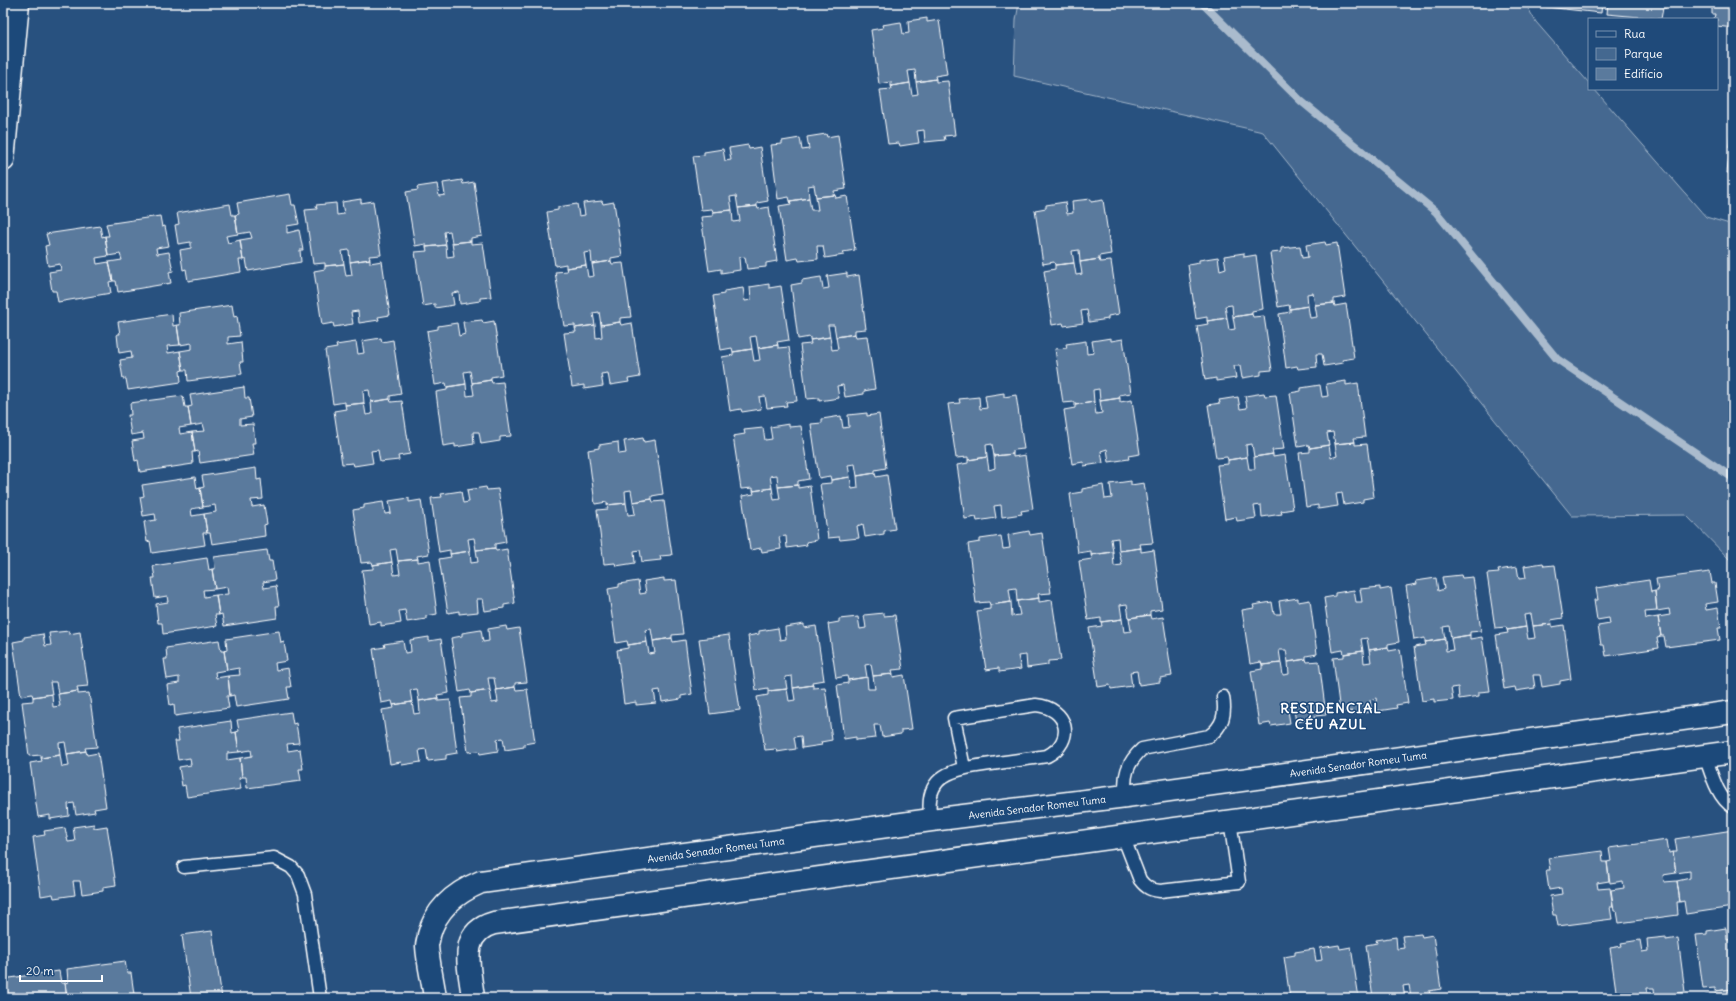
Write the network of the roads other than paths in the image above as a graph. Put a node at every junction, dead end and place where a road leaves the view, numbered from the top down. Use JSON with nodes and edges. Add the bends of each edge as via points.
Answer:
{"nodes":[{"id":1,"x":18,"y":3,"type":"edge"},
{"id":2,"x":3,"y":160,"type":"edge"},
{"id":3,"x":1223,"y":697,"type":"dead end"},
{"id":4,"x":1733,"y":712,"type":"edge"},
{"id":5,"x":1733,"y":752,"type":"edge"},
{"id":6,"x":1705,"y":756,"type":"junction"},
{"id":7,"x":964,"y":768,"type":"junction"},
{"id":8,"x":1126,"y":796,"type":"junction"},
{"id":9,"x":1733,"y":807,"type":"edge"},
{"id":10,"x":931,"y":820,"type":"junction"},
{"id":11,"x":1230,"y":821,"type":"junction"},
{"id":12,"x":1123,"y":836,"type":"junction"},
{"id":13,"x":184,"y":867,"type":"dead end"},
{"id":14,"x":320,"y":998,"type":"edge"},
{"id":15,"x":436,"y":998,"type":"edge"},
{"id":16,"x":472,"y":998,"type":"edge"}],
"edges":[{"from":1,"to":2,"type":"street"},
{"from":3,"to":8,"type":"lane","via":[[1224,718],[1215,732],[1209,736],[1142,749],[1134,756],[1125,776]]},
{"from":4,"to":8,"type":"street","name":"Avenida Senador Romeu Tuma"},
{"from":5,"to":6,"type":"street"},
{"from":6,"to":9,"type":"lane","via":[[1722,797]]},
{"from":6,"to":11,"type":"street"},
{"from":7,"to":7,"type":"lane","via":[[1047,756],[1055,752],[1064,737],[1065,728],[1061,718],[1055,710],[1036,705],[954,718]]},
{"from":7,"to":10,"type":"lane","via":[[946,774],[933,788],[929,799]]},
{"from":8,"to":10,"type":"street","name":"Avenida Senador Romeu Tuma"},
{"from":10,"to":15,"type":"street","name":"Avenida Senador Romeu Tuma","via":[[481,882],[450,900],[431,928],[427,945]]},
{"from":11,"to":12,"type":"street"},
{"from":11,"to":12,"type":"lane","via":[[1239,882],[1152,890],[1140,880]]},
{"from":12,"to":16,"type":"street","via":[[494,923],[484,926],[470,940]]},
{"from":13,"to":14,"type":"lane","via":[[274,858],[291,867],[298,875],[305,894]]}]}
